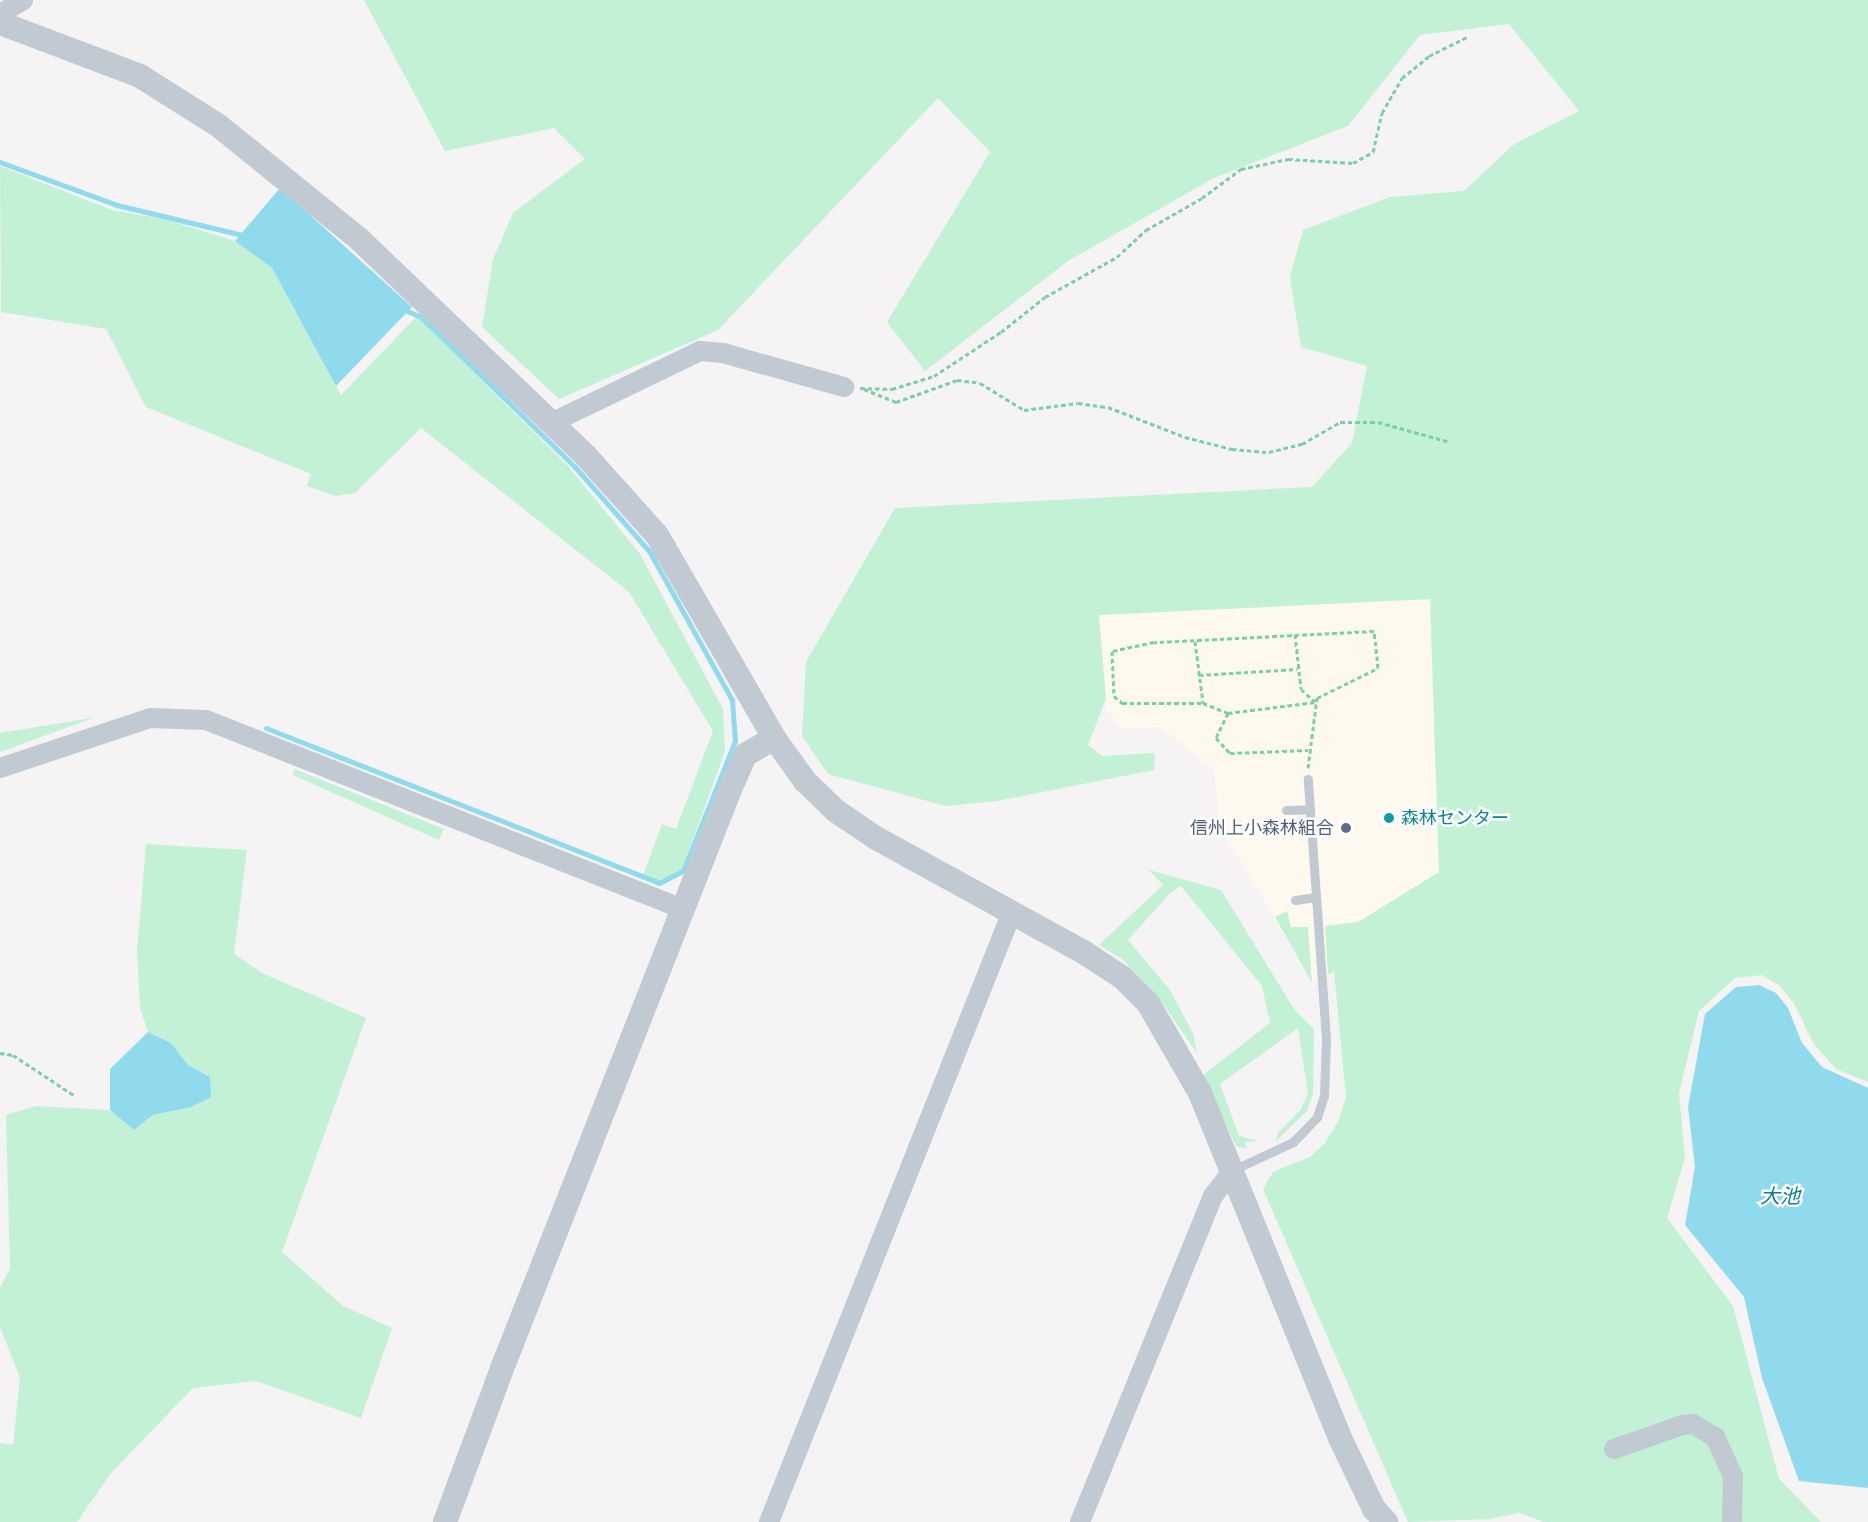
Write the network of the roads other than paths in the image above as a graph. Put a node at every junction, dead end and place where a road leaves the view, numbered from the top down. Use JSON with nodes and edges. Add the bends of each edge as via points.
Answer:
{"nodes":[{"id":1,"x":23,"y":0,"type":"edge"},
{"id":2,"x":0,"y":14,"type":"edge"},
{"id":3,"x":0,"y":23,"type":"edge"},
{"id":4,"x":851,"y":387,"type":"road end"},
{"id":5,"x":551,"y":423,"type":"junction"},
{"id":6,"x":774,"y":738,"type":"junction"},
{"id":7,"x":0,"y":768,"type":"edge"},
{"id":8,"x":1308,"y":780,"type":"road end"},
{"id":9,"x":1310,"y":808,"type":"junction"},
{"id":10,"x":1286,"y":810,"type":"dead end"},
{"id":11,"x":1316,"y":897,"type":"junction"},
{"id":12,"x":1294,"y":900,"type":"dead end"},
{"id":13,"x":683,"y":909,"type":"junction"},
{"id":14,"x":1012,"y":912,"type":"junction"},
{"id":15,"x":1233,"y":1170,"type":"junction"},
{"id":16,"x":1614,"y":1449,"type":"dead end"},
{"id":17,"x":446,"y":1522,"type":"edge"},
{"id":18,"x":769,"y":1522,"type":"edge"},
{"id":19,"x":1080,"y":1522,"type":"edge"},
{"id":20,"x":1386,"y":1522,"type":"edge"},
{"id":21,"x":1732,"y":1522,"type":"edge"}],
"edges":[{"from":1,"to":2,"type":"street"},
{"from":3,"to":5,"type":"street","via":[[140,76],[219,126],[359,239]]},
{"from":4,"to":5,"type":"street","via":[[723,353],[700,351]]},
{"from":5,"to":6,"type":"street","via":[[624,494],[657,535]]},
{"from":6,"to":13,"type":"street","via":[[745,754]]},
{"from":6,"to":14,"type":"street","via":[[805,781],[836,811],[876,838]]},
{"from":7,"to":13,"type":"street","via":[[150,718],[206,720]]},
{"from":8,"to":9,"type":"lane"},
{"from":9,"to":10,"type":"lane"},
{"from":9,"to":11,"type":"lane"},
{"from":11,"to":12,"type":"lane"},
{"from":11,"to":15,"type":"lane","via":[[1326,1039],[1324,1096],[1317,1117],[1293,1142]]},
{"from":13,"to":17,"type":"street"},
{"from":14,"to":15,"type":"street","via":[[1123,978],[1148,1004],[1195,1084]]},
{"from":14,"to":18,"type":"street"},
{"from":15,"to":19,"type":"street","via":[[1213,1196]]},
{"from":15,"to":20,"type":"street","via":[[1340,1438],[1374,1509]]},
{"from":16,"to":21,"type":"street","via":[[1682,1425],[1693,1424],[1715,1437],[1733,1476]]}]}
